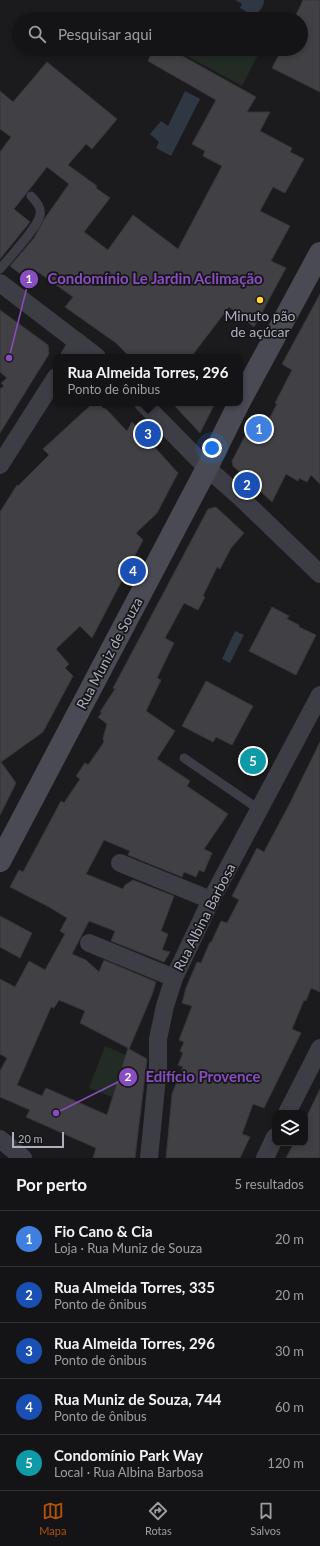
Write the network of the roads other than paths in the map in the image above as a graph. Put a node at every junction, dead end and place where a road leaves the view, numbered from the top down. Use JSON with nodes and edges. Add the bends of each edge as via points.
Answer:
{"nodes":[{"id":1,"x":31,"y":196,"type":"dead end"},
{"id":2,"x":320,"y":254,"type":"edge"},
{"id":3,"x":0,"y":269,"type":"edge"},
{"id":4,"x":0,"y":283,"type":"edge"},
{"id":5,"x":78,"y":342,"type":"junction"},
{"id":6,"x":71,"y":354,"type":"edge"},
{"id":7,"x":93,"y":354,"type":"edge"},
{"id":8,"x":53,"y":382,"type":"edge"},
{"id":9,"x":243,"y":396,"type":"edge"},
{"id":10,"x":146,"y":406,"type":"edge"},
{"id":11,"x":238,"y":406,"type":"edge"},
{"id":12,"x":0,"y":465,"type":"edge"},
{"id":13,"x":207,"y":468,"type":"junction"},
{"id":14,"x":320,"y":574,"type":"edge"},
{"id":15,"x":320,"y":695,"type":"edge"},
{"id":16,"x":184,"y":758,"type":"dead end"},
{"id":17,"x":260,"y":810,"type":"junction"},
{"id":18,"x":0,"y":861,"type":"edge"},
{"id":19,"x":120,"y":863,"type":"dead end"},
{"id":20,"x":211,"y":900,"type":"junction"},
{"id":21,"x":89,"y":943,"type":"dead end"},
{"id":22,"x":174,"y":978,"type":"junction"},
{"id":23,"x":320,"y":1048,"type":"edge"},
{"id":24,"x":289,"y":1110,"type":"edge"},
{"id":25,"x":0,"y":1139,"type":"edge"},
{"id":26,"x":272,"y":1143,"type":"edge"},
{"id":27,"x":23,"y":1158,"type":"edge"},
{"id":28,"x":149,"y":1158,"type":"edge"},
{"id":29,"x":264,"y":1158,"type":"edge"}],
"edges":[{"from":1,"to":3,"type":"lane","via":[[38,204],[41,215],[36,225]]},
{"from":2,"to":9,"type":"street","name":"Rua Muniz de Souza"},
{"from":4,"to":5,"type":"street"},
{"from":5,"to":6,"type":"street"},
{"from":5,"to":7,"type":"street"},
{"from":8,"to":12,"type":"street"},
{"from":10,"to":13,"type":"street"},
{"from":11,"to":13,"type":"street","name":"Rua Muniz de Souza"},
{"from":13,"to":14,"type":"street"},
{"from":13,"to":18,"type":"street","name":"Rua Muniz de Souza"},
{"from":15,"to":17,"type":"street","name":"Rua Albina Barbosa"},
{"from":16,"to":17,"type":"lane"},
{"from":17,"to":20,"type":"street","name":"Rua Albina Barbosa"},
{"from":19,"to":20,"type":"street"},
{"from":20,"to":22,"type":"street","name":"Rua Albina Barbosa"},
{"from":21,"to":22,"type":"street"},
{"from":22,"to":28,"type":"street","name":"Rua Albina Barbosa","via":[[158,1039],[158,1067]]},
{"from":23,"to":24,"type":"street"},
{"from":25,"to":27,"type":"street"},
{"from":26,"to":29,"type":"street"}]}
